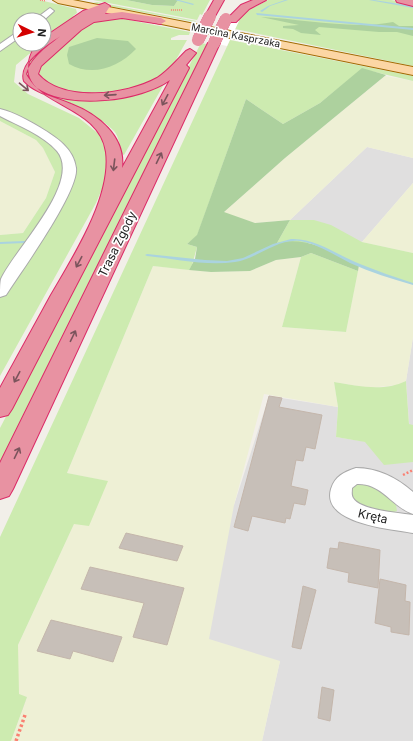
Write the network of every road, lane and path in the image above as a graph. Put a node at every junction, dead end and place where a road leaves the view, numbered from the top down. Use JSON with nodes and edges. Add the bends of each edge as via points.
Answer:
{"nodes":[{"id":1,"x":58,"y":0,"type":"edge"},
{"id":2,"x":71,"y":0,"type":"edge"},
{"id":3,"x":219,"y":0,"type":"edge"},
{"id":4,"x":235,"y":0,"type":"edge"},
{"id":5,"x":261,"y":0,"type":"edge"},
{"id":6,"x":401,"y":0,"type":"edge"},
{"id":7,"x":413,"y":3,"type":"edge"},
{"id":8,"x":84,"y":5,"type":"junction"},
{"id":9,"x":102,"y":8,"type":"junction"},
{"id":10,"x":85,"y":18,"type":"junction"},
{"id":11,"x":161,"y":20,"type":"junction"},
{"id":12,"x":229,"y":20,"type":"junction"},
{"id":13,"x":12,"y":39,"type":"edge"},
{"id":14,"x":0,"y":48,"type":"edge"},
{"id":15,"x":190,"y":53,"type":"junction"},
{"id":16,"x":413,"y":67,"type":"edge"},
{"id":17,"x":413,"y":71,"type":"edge"},
{"id":18,"x":0,"y":112,"type":"edge"},
{"id":19,"x":97,"y":228,"type":"junction"},
{"id":20,"x":0,"y":292,"type":"edge"},
{"id":21,"x":0,"y":410,"type":"edge"},
{"id":22,"x":0,"y":489,"type":"edge"},
{"id":23,"x":413,"y":505,"type":"edge"},
{"id":24,"x":413,"y":524,"type":"edge"},
{"id":25,"x":25,"y":715,"type":"dead end"},
{"id":26,"x":16,"y":741,"type":"edge"}],
"edges":[{"from":1,"to":8,"type":"main road","name":"Marcina Kasprzaka"},
{"from":2,"to":9,"type":"main road","name":"Marcina Kasprzaka"},
{"from":3,"to":15,"type":"highway","name":"Trasa Zgody","bridge":true},
{"from":4,"to":12,"type":"highway"},
{"from":5,"to":12,"type":"highway","via":[[244,8]]},
{"from":6,"to":7,"type":"highway"},
{"from":8,"to":9,"type":"main road","name":"Marcina Kasprzaka"},
{"from":8,"to":10,"type":"highway"},
{"from":9,"to":10,"type":"highway"},
{"from":9,"to":11,"type":"main road","name":"Marcina Kasprzaka"},
{"from":9,"to":16,"type":"main road","name":"Marcina Kasprzaka"},
{"from":10,"to":11,"type":"highway","via":[[122,15]]},
{"from":15,"to":10,"type":"highway","one_way":true,"via":[[160,81],[130,93],[109,96],[70,95],[55,92],[38,84],[32,74],[34,65]]},
{"from":10,"to":19,"type":"highway","one_way":true,"via":[[24,61],[17,74],[18,82],[36,95],[81,113],[97,123],[113,146],[115,161],[112,178]]},
{"from":11,"to":17,"type":"main road","name":"Marcina Kasprzaka"},
{"from":22,"to":12,"type":"highway","name":"Trasa Zgody","one_way":true,"bridge":true,"via":[[216,40]]},
{"from":13,"to":14,"type":"street"},
{"from":15,"to":19,"type":"highway","name":"Trasa Zgody","one_way":true},
{"from":18,"to":20,"type":"street","via":[[59,145],[70,166],[62,196]]},
{"from":19,"to":21,"type":"highway","name":"Trasa Zgody","one_way":true},
{"from":23,"to":24,"type":"street","name":"Kręta","via":[[390,486],[365,476],[350,477],[341,486],[341,499],[352,510]]},
{"from":25,"to":26,"type":"path"}]}
